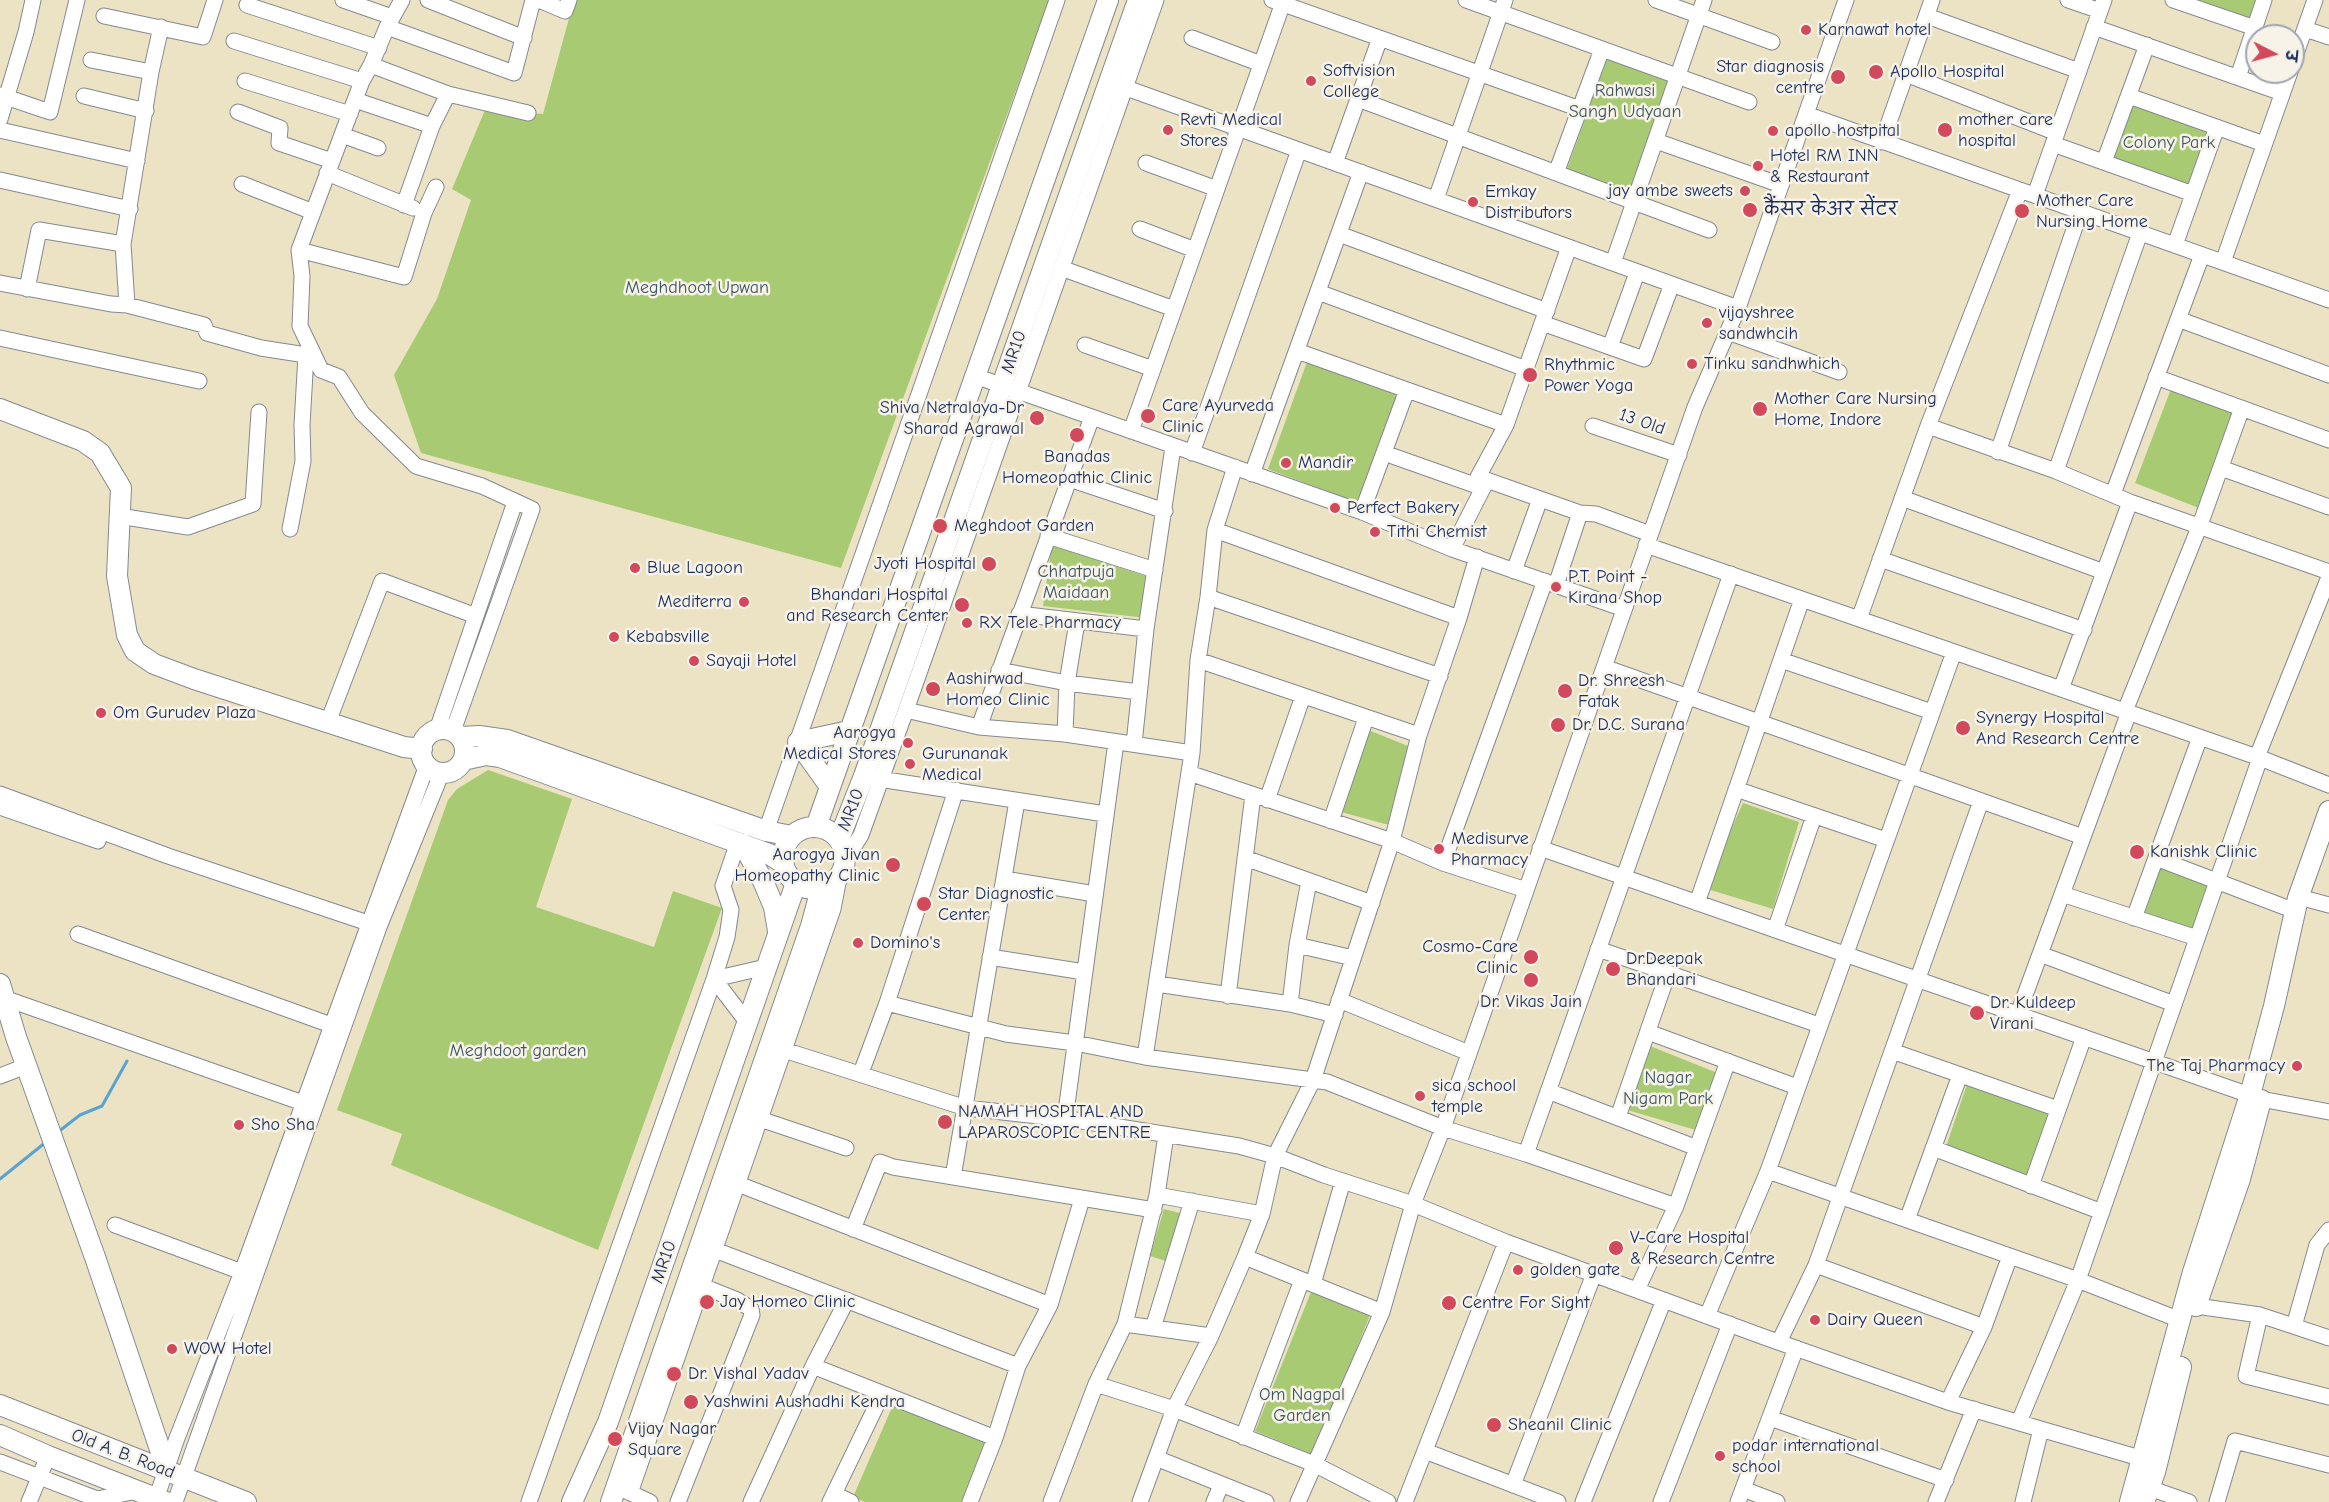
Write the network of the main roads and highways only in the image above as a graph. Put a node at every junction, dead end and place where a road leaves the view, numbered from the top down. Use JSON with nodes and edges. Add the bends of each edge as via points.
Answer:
{"nodes":[{"id":1,"x":1108,"y":0,"type":"edge"},
{"id":2,"x":1138,"y":0,"type":"edge"},
{"id":3,"x":0,"y":409,"type":"edge"},
{"id":4,"x":849,"y":731,"type":"junction"},
{"id":5,"x":450,"y":732,"type":"junction"},
{"id":6,"x":463,"y":760,"type":"junction"},
{"id":7,"x":430,"y":762,"type":"junction"},
{"id":8,"x":830,"y":788,"type":"junction"},
{"id":9,"x":2329,"y":811,"type":"edge"},
{"id":10,"x":816,"y":826,"type":"junction"},
{"id":11,"x":792,"y":836,"type":"junction"},
{"id":12,"x":839,"y":839,"type":"junction"},
{"id":13,"x":741,"y":843,"type":"junction"},
{"id":14,"x":2329,"y":848,"type":"edge"},
{"id":15,"x":783,"y":863,"type":"junction"},
{"id":16,"x":795,"y":883,"type":"junction"},
{"id":17,"x":821,"y":889,"type":"junction"},
{"id":18,"x":2311,"y":905,"type":"edge"},
{"id":19,"x":779,"y":933,"type":"junction"},
{"id":20,"x":2,"y":991,"type":"edge"},
{"id":21,"x":2255,"y":1097,"type":"junction"},
{"id":22,"x":0,"y":1405,"type":"edge"},
{"id":23,"x":0,"y":1435,"type":"edge"},
{"id":24,"x":2150,"y":1461,"type":"junction"},
{"id":25,"x":175,"y":1474,"type":"junction"},
{"id":26,"x":619,"y":1494,"type":"edge"},
{"id":27,"x":2140,"y":1494,"type":"edge"},
{"id":28,"x":159,"y":1501,"type":"edge"},
{"id":29,"x":246,"y":1502,"type":"edge"},
{"id":30,"x":572,"y":1502,"type":"edge"}],
"edges":[{"from":1,"to":4,"type":"main road","name":"MR10"},
{"from":2,"to":12,"type":"main road","name":"MR10","via":[[1117,84],[872,778]]},
{"from":3,"to":7,"type":"main road","via":[[83,441],[100,453],[121,488],[117,576],[127,635],[135,651],[154,664],[404,747]]},
{"from":4,"to":8,"type":"main road","name":"MR10"},
{"from":4,"to":8,"type":"main road","via":[[798,742]]},
{"from":5,"to":6,"type":"main road","via":[[465,748]]},
{"from":5,"to":7,"type":"main road","via":[[426,737]]},
{"from":5,"to":11,"type":"main road","via":[[507,741],[766,831]]},
{"from":6,"to":7,"type":"main road","via":[[454,770]]},
{"from":6,"to":13,"type":"main road","via":[[486,755],[500,757]]},
{"from":8,"to":10,"type":"main road","name":"MR10"},
{"from":9,"to":18,"type":"main road"},
{"from":10,"to":11,"type":"main road"},
{"from":10,"to":12,"type":"main road","via":[[833,832]]},
{"from":11,"to":15,"type":"main road","via":[[783,853]]},
{"from":12,"to":17,"type":"main road","via":[[844,849],[842,869],[831,885]]},
{"from":13,"to":15,"type":"main road"},
{"from":13,"to":19,"type":"main road","via":[[764,881]]},
{"from":14,"to":18,"type":"main road"},
{"from":15,"to":16,"type":"main road"},
{"from":16,"to":17,"type":"main road"},
{"from":16,"to":19,"type":"main road","name":"MR10"},
{"from":17,"to":26,"type":"main road","name":"MR10"},
{"from":18,"to":21,"type":"main road"},
{"from":19,"to":30,"type":"main road","name":"MR10","via":[[608,1422]]},
{"from":20,"to":25,"type":"main road"},
{"from":21,"to":24,"type":"main road","via":[[2180,1320]]},
{"from":21,"to":24,"type":"main road","via":[[2240,1179],[2196,1306]]},
{"from":22,"to":25,"type":"main road","name":"Old A. B. Road"},
{"from":23,"to":28,"type":"main road","name":"Old A. B. Road"},
{"from":24,"to":27,"type":"main road"},
{"from":25,"to":29,"type":"main road","name":"Old A. B. Road"}]}
